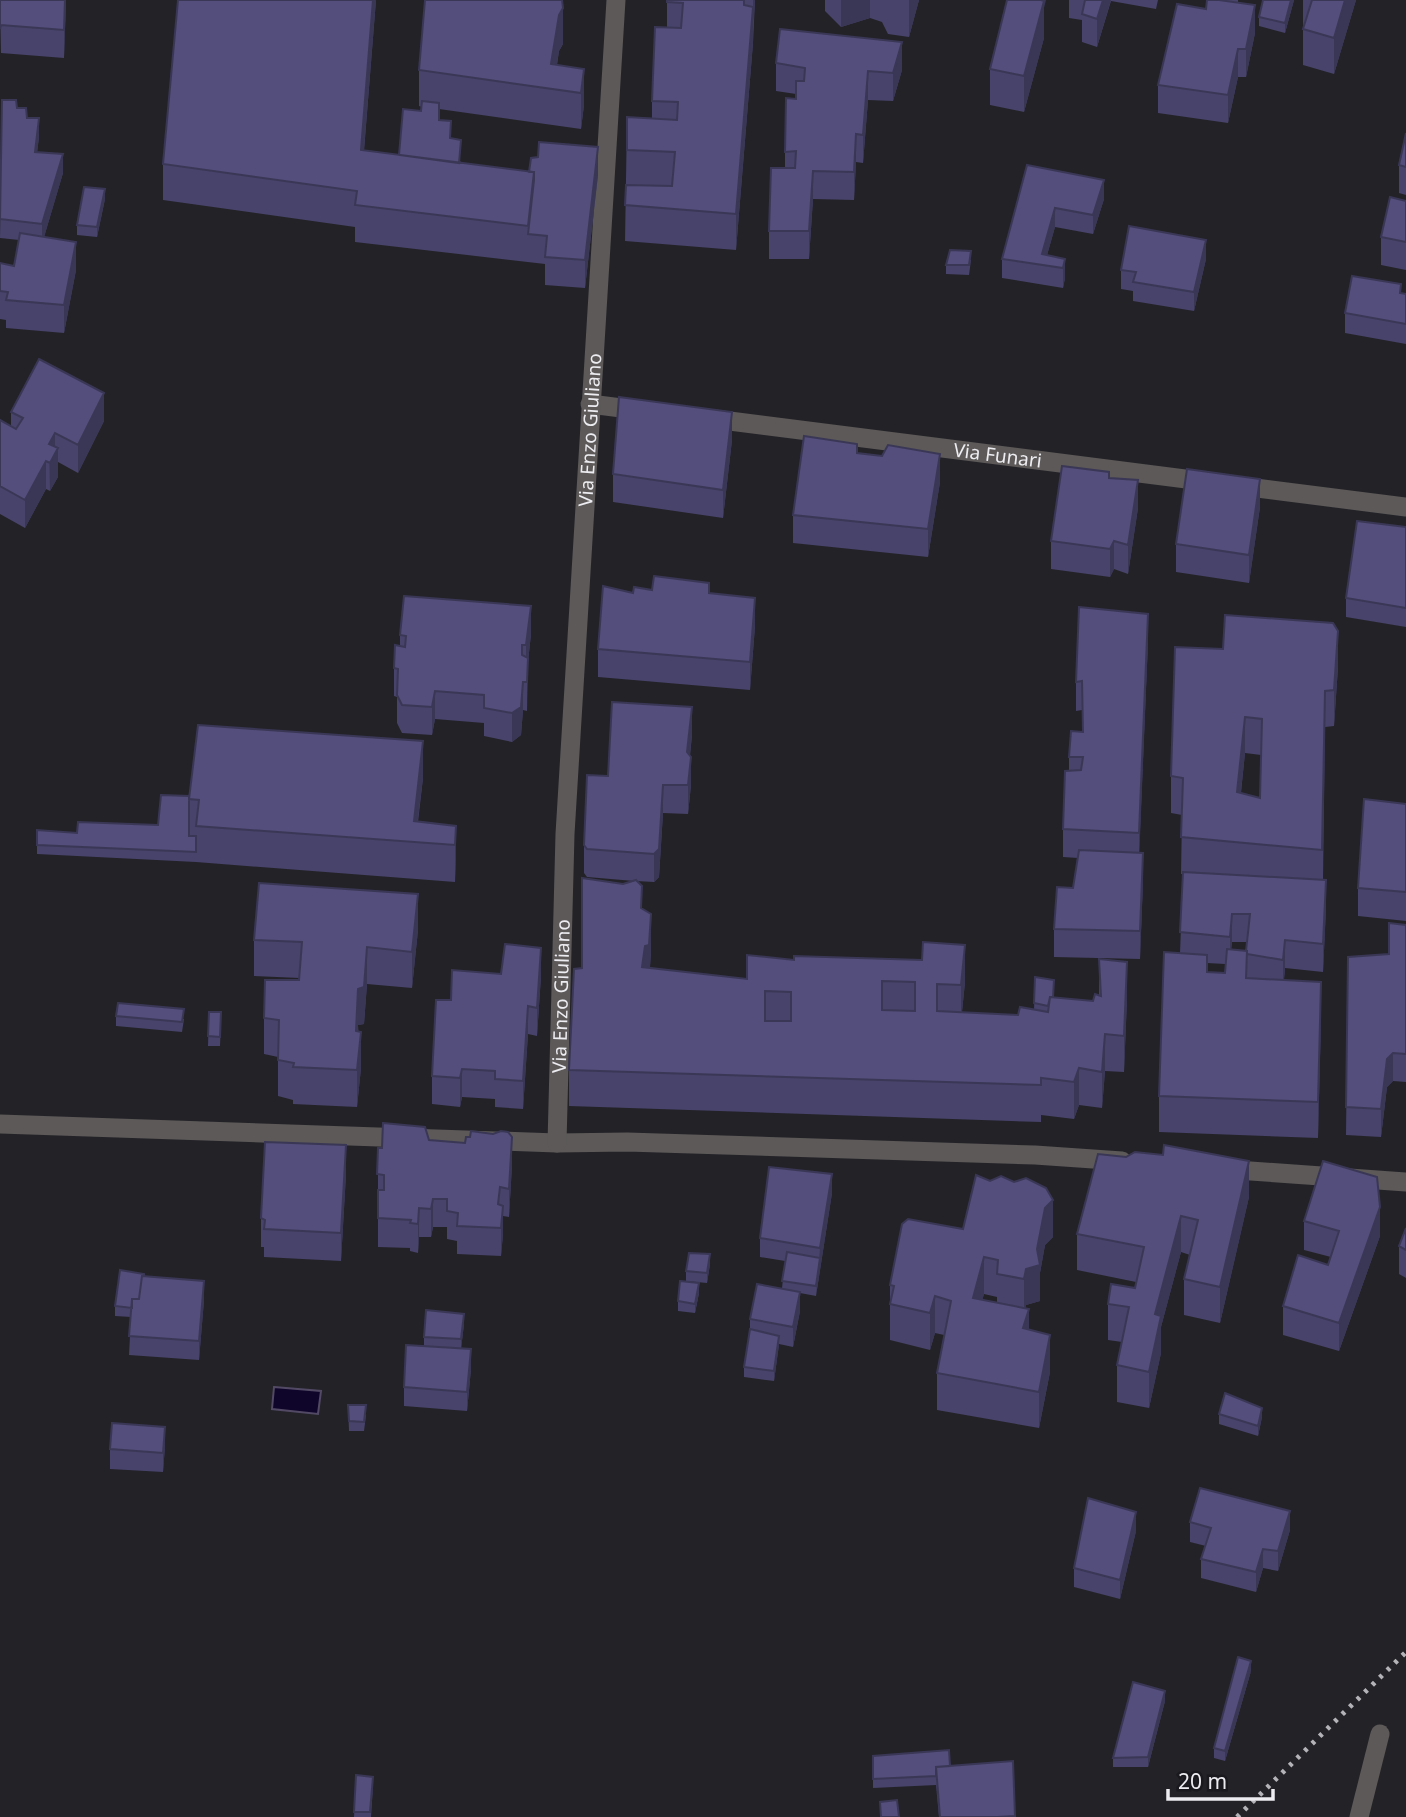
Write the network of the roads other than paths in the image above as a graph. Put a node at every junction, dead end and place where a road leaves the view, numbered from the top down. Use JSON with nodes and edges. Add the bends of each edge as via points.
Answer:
{"nodes":[{"id":1,"x":615,"y":0,"type":"edge"},
{"id":2,"x":590,"y":404,"type":"junction"},
{"id":3,"x":660,"y":413,"type":"edge"},
{"id":4,"x":687,"y":416,"type":"edge"},
{"id":5,"x":1406,"y":507,"type":"edge"},
{"id":6,"x":0,"y":1124,"type":"edge"},
{"id":7,"x":556,"y":1143,"type":"junction"},
{"id":8,"x":1145,"y":1163,"type":"edge"},
{"id":9,"x":1200,"y":1167,"type":"edge"},
{"id":10,"x":1406,"y":1182,"type":"edge"},
{"id":11,"x":1380,"y":1734,"type":"dead end"},
{"id":12,"x":1359,"y":1817,"type":"edge"}],
"edges":[{"from":1,"to":2,"type":"street","name":"Via Enzo Giuliano"},
{"from":2,"to":3,"type":"street"},
{"from":2,"to":7,"type":"street","name":"Via Enzo Giuliano","via":[[565,834]]},
{"from":4,"to":5,"type":"street","name":"Via Funari"},
{"from":6,"to":7,"type":"street"},
{"from":7,"to":8,"type":"street","via":[[1035,1155]]},
{"from":9,"to":10,"type":"street"},
{"from":11,"to":12,"type":"street"}]}
